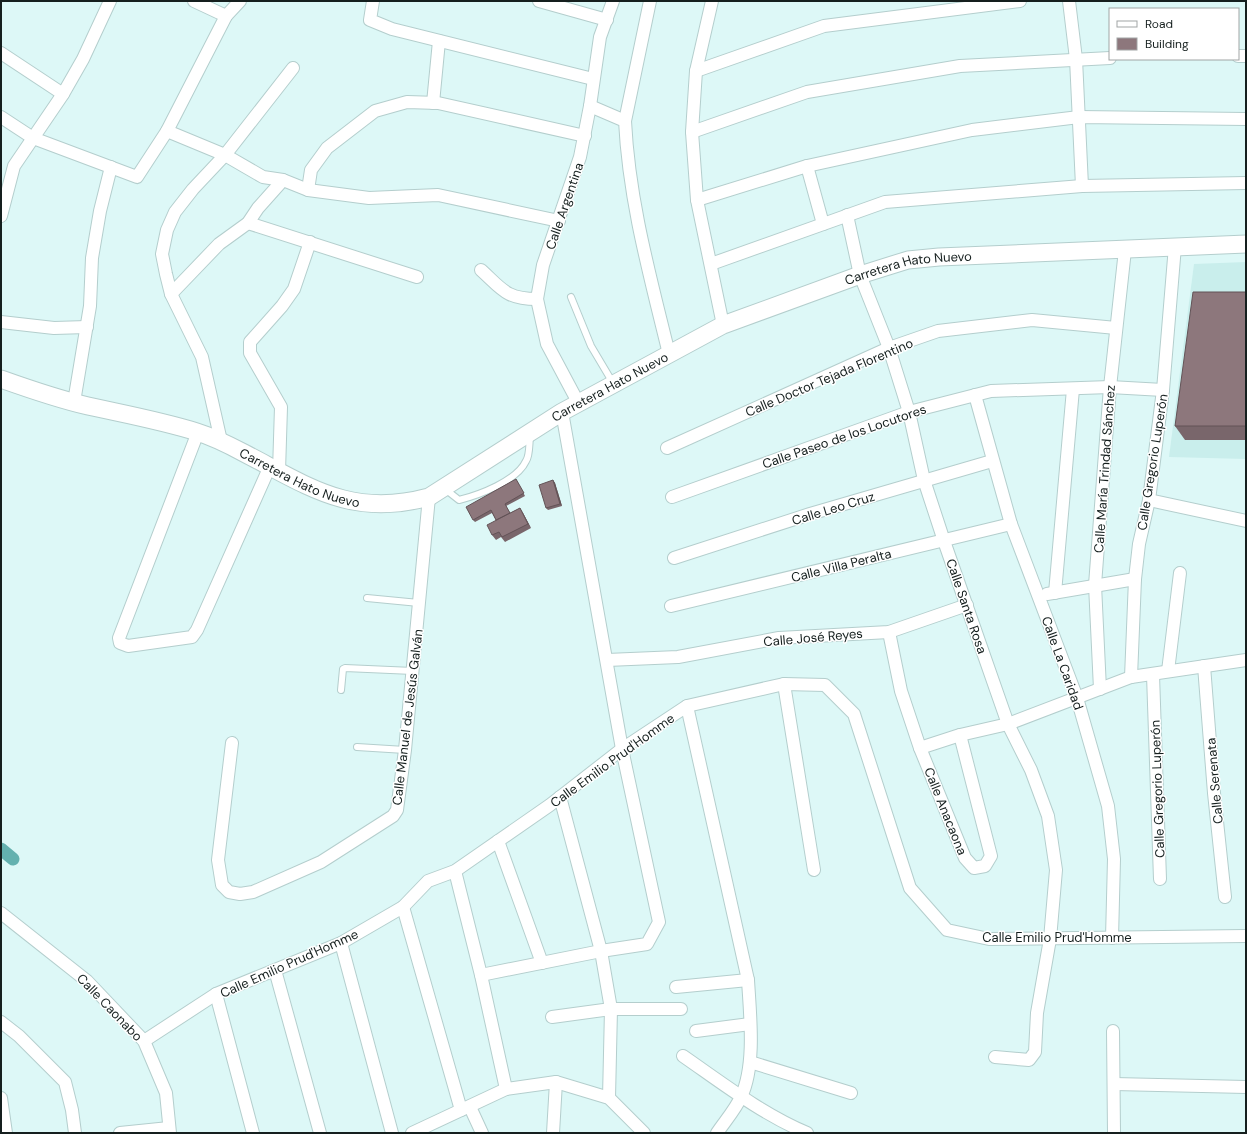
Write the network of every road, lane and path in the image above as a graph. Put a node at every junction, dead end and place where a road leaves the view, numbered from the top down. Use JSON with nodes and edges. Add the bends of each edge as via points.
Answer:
{"nodes":[{"id":1,"x":110,"y":1,"type":"edge"},
{"id":2,"x":194,"y":1,"type":"edge"},
{"id":3,"x":240,"y":1,"type":"edge"},
{"id":4,"x":373,"y":1,"type":"edge"},
{"id":5,"x":539,"y":1,"type":"edge"},
{"id":6,"x":613,"y":1,"type":"edge"},
{"id":7,"x":650,"y":1,"type":"edge"},
{"id":8,"x":712,"y":1,"type":"edge"},
{"id":9,"x":1020,"y":1,"type":"edge"},
{"id":10,"x":1069,"y":1,"type":"edge"},
{"id":11,"x":226,"y":16,"type":"junction"},
{"id":12,"x":607,"y":20,"type":"junction"},
{"id":13,"x":439,"y":41,"type":"junction"},
{"id":14,"x":1,"y":53,"type":"edge"},
{"id":15,"x":1109,"y":58,"type":"edge"},
{"id":16,"x":1076,"y":59,"type":"junction"},
{"id":17,"x":293,"y":68,"type":"dead end"},
{"id":18,"x":696,"y":71,"type":"junction"},
{"id":19,"x":593,"y":79,"type":"junction"},
{"id":20,"x":63,"y":94,"type":"junction"},
{"id":21,"x":433,"y":103,"type":"junction"},
{"id":22,"x":590,"y":106,"type":"junction"},
{"id":23,"x":1,"y":117,"type":"edge"},
{"id":24,"x":1078,"y":117,"type":"junction"},
{"id":25,"x":1246,"y":119,"type":"edge"},
{"id":26,"x":625,"y":121,"type":"junction"},
{"id":27,"x":167,"y":131,"type":"junction"},
{"id":28,"x":692,"y":132,"type":"junction"},
{"id":29,"x":585,"y":136,"type":"junction"},
{"id":30,"x":33,"y":138,"type":"junction"},
{"id":31,"x":225,"y":155,"type":"junction"},
{"id":32,"x":807,"y":166,"type":"junction"},
{"id":33,"x":111,"y":167,"type":"junction"},
{"id":34,"x":283,"y":180,"type":"junction"},
{"id":35,"x":1246,"y":183,"type":"edge"},
{"id":36,"x":1082,"y":186,"type":"junction"},
{"id":37,"x":308,"y":190,"type":"junction"},
{"id":38,"x":697,"y":200,"type":"junction"},
{"id":39,"x":847,"y":215,"type":"junction"},
{"id":40,"x":1,"y":216,"type":"edge"},
{"id":41,"x":558,"y":222,"type":"junction"},
{"id":42,"x":248,"y":223,"type":"junction"},
{"id":43,"x":822,"y":224,"type":"junction"},
{"id":44,"x":310,"y":242,"type":"junction"},
{"id":45,"x":1246,"y":244,"type":"edge"},
{"id":46,"x":1175,"y":246,"type":"junction"},
{"id":47,"x":1125,"y":250,"type":"junction"},
{"id":48,"x":711,"y":264,"type":"junction"},
{"id":49,"x":481,"y":270,"type":"dead end"},
{"id":50,"x":860,"y":275,"type":"junction"},
{"id":51,"x":417,"y":276,"type":"dead end"},
{"id":52,"x":171,"y":294,"type":"junction"},
{"id":53,"x":571,"y":296,"type":"dead end"},
{"id":54,"x":537,"y":299,"type":"junction"},
{"id":55,"x":1,"y":322,"type":"edge"},
{"id":56,"x":723,"y":325,"type":"junction"},
{"id":57,"x":86,"y":327,"type":"junction"},
{"id":58,"x":1116,"y":328,"type":"junction"},
{"id":59,"x":889,"y":348,"type":"junction"},
{"id":60,"x":669,"y":354,"type":"junction"},
{"id":61,"x":1,"y":378,"type":"edge"},
{"id":62,"x":614,"y":384,"type":"junction"},
{"id":63,"x":1110,"y":386,"type":"junction"},
{"id":64,"x":1073,"y":389,"type":"junction"},
{"id":65,"x":1163,"y":390,"type":"junction"},
{"id":66,"x":975,"y":395,"type":"junction"},
{"id":67,"x":74,"y":402,"type":"junction"},
{"id":68,"x":579,"y":404,"type":"junction"},
{"id":69,"x":562,"y":412,"type":"junction"},
{"id":70,"x":909,"y":412,"type":"junction"},
{"id":71,"x":530,"y":431,"type":"junction"},
{"id":72,"x":198,"y":432,"type":"junction"},
{"id":73,"x":221,"y":441,"type":"junction"},
{"id":74,"x":667,"y":448,"type":"dead end"},
{"id":75,"x":992,"y":461,"type":"junction"},
{"id":76,"x":275,"y":469,"type":"junction"},
{"id":77,"x":924,"y":480,"type":"junction"},
{"id":78,"x":436,"y":492,"type":"junction"},
{"id":79,"x":672,"y":497,"type":"dead end"},
{"id":80,"x":1149,"y":500,"type":"junction"},
{"id":81,"x":1246,"y":521,"type":"edge"},
{"id":82,"x":1011,"y":524,"type":"junction"},
{"id":83,"x":944,"y":540,"type":"junction"},
{"id":84,"x":674,"y":558,"type":"dead end"},
{"id":85,"x":1180,"y":573,"type":"dead end"},
{"id":86,"x":1135,"y":579,"type":"junction"},
{"id":87,"x":1095,"y":585,"type":"junction"},
{"id":88,"x":1055,"y":593,"type":"junction"},
{"id":89,"x":1038,"y":595,"type":"junction"},
{"id":90,"x":367,"y":598,"type":"dead end"},
{"id":91,"x":419,"y":603,"type":"junction"},
{"id":92,"x":967,"y":604,"type":"junction"},
{"id":93,"x":671,"y":606,"type":"dead end"},
{"id":94,"x":890,"y":632,"type":"junction"},
{"id":95,"x":606,"y":660,"type":"junction"},
{"id":96,"x":1246,"y":660,"type":"edge"},
{"id":97,"x":1204,"y":666,"type":"junction"},
{"id":98,"x":413,"y":671,"type":"junction"},
{"id":99,"x":1168,"y":671,"type":"junction"},
{"id":100,"x":1153,"y":675,"type":"junction"},
{"id":101,"x":1130,"y":677,"type":"junction"},
{"id":102,"x":784,"y":684,"type":"junction"},
{"id":103,"x":1100,"y":689,"type":"junction"},
{"id":104,"x":341,"y":690,"type":"dead end"},
{"id":105,"x":1077,"y":698,"type":"junction"},
{"id":106,"x":687,"y":706,"type":"junction"},
{"id":107,"x":1008,"y":724,"type":"junction"},
{"id":108,"x":960,"y":735,"type":"junction"},
{"id":109,"x":232,"y":743,"type":"dead end"},
{"id":110,"x":357,"y":747,"type":"dead end"},
{"id":111,"x":920,"y":748,"type":"junction"},
{"id":112,"x":622,"y":749,"type":"junction"},
{"id":113,"x":405,"y":750,"type":"junction"},
{"id":114,"x":560,"y":798,"type":"junction"},
{"id":115,"x":498,"y":841,"type":"junction"},
{"id":116,"x":814,"y":870,"type":"dead end"},
{"id":117,"x":455,"y":871,"type":"junction"},
{"id":118,"x":1160,"y":879,"type":"dead end"},
{"id":119,"x":1225,"y":897,"type":"dead end"},
{"id":120,"x":403,"y":907,"type":"junction"},
{"id":121,"x":1,"y":913,"type":"edge"},
{"id":122,"x":1246,"y":936,"type":"edge"},
{"id":123,"x":1112,"y":938,"type":"junction"},
{"id":124,"x":1050,"y":939,"type":"junction"},
{"id":125,"x":341,"y":943,"type":"junction"},
{"id":126,"x":601,"y":951,"type":"junction"},
{"id":127,"x":542,"y":963,"type":"junction"},
{"id":128,"x":275,"y":970,"type":"junction"},
{"id":129,"x":481,"y":975,"type":"junction"},
{"id":130,"x":748,"y":980,"type":"junction"},
{"id":131,"x":676,"y":987,"type":"dead end"},
{"id":132,"x":216,"y":994,"type":"junction"},
{"id":133,"x":611,"y":1009,"type":"junction"},
{"id":134,"x":681,"y":1009,"type":"dead end"},
{"id":135,"x":552,"y":1018,"type":"dead end"},
{"id":136,"x":1,"y":1022,"type":"edge"},
{"id":137,"x":750,"y":1024,"type":"junction"},
{"id":138,"x":696,"y":1031,"type":"dead end"},
{"id":139,"x":1113,"y":1031,"type":"dead end"},
{"id":140,"x":144,"y":1041,"type":"junction"},
{"id":141,"x":683,"y":1056,"type":"dead end"},
{"id":142,"x":995,"y":1057,"type":"dead end"},
{"id":143,"x":750,"y":1062,"type":"junction"},
{"id":144,"x":556,"y":1082,"type":"junction"},
{"id":145,"x":1114,"y":1084,"type":"junction"},
{"id":146,"x":1246,"y":1087,"type":"edge"},
{"id":147,"x":506,"y":1089,"type":"junction"},
{"id":148,"x":852,"y":1093,"type":"dead end"},
{"id":149,"x":741,"y":1097,"type":"junction"},
{"id":150,"x":1,"y":1098,"type":"edge"},
{"id":151,"x":609,"y":1098,"type":"junction"},
{"id":152,"x":465,"y":1108,"type":"junction"},
{"id":153,"x":170,"y":1130,"type":"edge"},
{"id":154,"x":791,"y":1130,"type":"edge"},
{"id":155,"x":6,"y":1133,"type":"edge"},
{"id":156,"x":75,"y":1133,"type":"edge"},
{"id":157,"x":120,"y":1133,"type":"edge"},
{"id":158,"x":252,"y":1133,"type":"edge"},
{"id":159,"x":320,"y":1133,"type":"edge"},
{"id":160,"x":392,"y":1133,"type":"edge"},
{"id":161,"x":412,"y":1133,"type":"edge"},
{"id":162,"x":482,"y":1133,"type":"edge"},
{"id":163,"x":553,"y":1133,"type":"edge"},
{"id":164,"x":644,"y":1133,"type":"edge"},
{"id":165,"x":717,"y":1133,"type":"edge"},
{"id":166,"x":807,"y":1133,"type":"edge"},
{"id":167,"x":1114,"y":1133,"type":"edge"}],
"edges":[{"from":1,"to":20,"type":"street"},
{"from":2,"to":11,"type":"street"},
{"from":3,"to":11,"type":"street"},
{"from":4,"to":13,"type":"street","via":[[370,20],[392,29]]},
{"from":5,"to":12,"type":"street"},
{"from":6,"to":12,"type":"street","name":"Calle Argentina"},
{"from":7,"to":26,"type":"street"},
{"from":8,"to":18,"type":"street"},
{"from":9,"to":18,"type":"street","via":[[824,26]]},
{"from":10,"to":16,"type":"street"},
{"from":11,"to":27,"type":"street"},
{"from":12,"to":19,"type":"street","name":"Calle Argentina","via":[[600,38]]},
{"from":13,"to":19,"type":"street"},
{"from":13,"to":21,"type":"street"},
{"from":14,"to":20,"type":"street"},
{"from":15,"to":16,"type":"street"},
{"from":16,"to":24,"type":"street"},
{"from":16,"to":28,"type":"street","via":[[960,66],[807,92]]},
{"from":17,"to":31,"type":"street"},
{"from":18,"to":28,"type":"street"},
{"from":19,"to":22,"type":"street","name":"Calle Argentina"},
{"from":20,"to":30,"type":"street"},
{"from":21,"to":29,"type":"street"},
{"from":21,"to":37,"type":"street","via":[[408,102],[375,111],[327,148],[311,170]]},
{"from":22,"to":26,"type":"street"},
{"from":22,"to":29,"type":"street","name":"Calle Argentina"},
{"from":23,"to":30,"type":"street"},
{"from":24,"to":25,"type":"street"},
{"from":24,"to":32,"type":"street","via":[[972,130]]},
{"from":24,"to":36,"type":"street"},
{"from":26,"to":60,"type":"street","via":[[627,156],[638,231]]},
{"from":27,"to":31,"type":"street"},
{"from":27,"to":33,"type":"street","via":[[137,177]]},
{"from":28,"to":38,"type":"street"},
{"from":29,"to":41,"type":"street","name":"Calle Argentina"},
{"from":30,"to":33,"type":"street"},
{"from":30,"to":40,"type":"street","via":[[14,166]]},
{"from":31,"to":34,"type":"street","via":[[263,177]]},
{"from":31,"to":52,"type":"street","via":[[175,212],[167,230],[162,254]]},
{"from":32,"to":38,"type":"street"},
{"from":32,"to":43,"type":"street"},
{"from":33,"to":57,"type":"street","via":[[92,258],[90,306]]},
{"from":34,"to":37,"type":"street"},
{"from":34,"to":42,"type":"street"},
{"from":35,"to":36,"type":"street"},
{"from":36,"to":39,"type":"street","via":[[885,202]]},
{"from":37,"to":41,"type":"street","via":[[369,198],[438,195]]},
{"from":38,"to":48,"type":"street"},
{"from":39,"to":43,"type":"street"},
{"from":39,"to":50,"type":"street","name":"Calle Santa Rosa"},
{"from":41,"to":54,"type":"street","name":"Calle Argentina","via":[[543,265]]},
{"from":42,"to":44,"type":"street"},
{"from":42,"to":52,"type":"street","via":[[219,244]]},
{"from":43,"to":48,"type":"street"},
{"from":44,"to":51,"type":"street"},
{"from":44,"to":76,"type":"street","via":[[294,289],[250,342],[250,353],[281,407]]},
{"from":45,"to":46,"type":"main road","name":"Carretera Hato Nuevo"},
{"from":46,"to":47,"type":"main road","name":"Carretera Hato Nuevo"},
{"from":46,"to":65,"type":"street","name":"Calle Gregorio Luperón"},
{"from":47,"to":50,"type":"main road","name":"Carretera Hato Nuevo","via":[[939,257],[908,260]]},
{"from":47,"to":58,"type":"street","name":"Calle María Trindad Sánchez"},
{"from":48,"to":56,"type":"street"},
{"from":49,"to":54,"type":"street","via":[[506,294],[520,299]]},
{"from":50,"to":56,"type":"main road","name":"Carretera Hato Nuevo"},
{"from":50,"to":59,"type":"street","name":"Calle Santa Rosa"},
{"from":52,"to":73,"type":"street","via":[[202,357]]},
{"from":53,"to":62,"type":"lane","via":[[591,346]]},
{"from":54,"to":68,"type":"street","name":"Calle Argentina","via":[[547,344]]},
{"from":55,"to":57,"type":"street","via":[[54,328]]},
{"from":56,"to":60,"type":"main road","name":"Carretera Hato Nuevo"},
{"from":57,"to":67,"type":"street"},
{"from":58,"to":59,"type":"street","name":"Calle Doctor Tejada Florentino","via":[[1032,320],[938,331]]},
{"from":58,"to":63,"type":"street","name":"Calle María Trindad Sánchez"},
{"from":59,"to":70,"type":"street","name":"Calle Santa Rosa"},
{"from":59,"to":74,"type":"street","name":"Calle Doctor Tejada Florentino"},
{"from":60,"to":62,"type":"main road","name":"Carretera Hato Nuevo"},
{"from":61,"to":67,"type":"main road","name":"Carretera Hato Nuevo"},
{"from":62,"to":68,"type":"main road","name":"Carretera Hato Nuevo"},
{"from":63,"to":64,"type":"street","name":"Calle Paseo de los Locutores"},
{"from":63,"to":65,"type":"street","name":"Calle Paseo de los Locutores"},
{"from":63,"to":87,"type":"street","name":"Calle María Trindad Sánchez"},
{"from":64,"to":66,"type":"street","name":"Calle Paseo de los Locutores","via":[[992,391]]},
{"from":64,"to":88,"type":"street"},
{"from":65,"to":80,"type":"street","name":"Calle Gregorio Luperón"},
{"from":66,"to":70,"type":"street","name":"Calle Paseo de los Locutores"},
{"from":66,"to":75,"type":"street","name":"Calle La Caridad"},
{"from":67,"to":72,"type":"main road","name":"Carretera Hato Nuevo"},
{"from":68,"to":69,"type":"main road","name":"Carretera Hato Nuevo"},
{"from":69,"to":71,"type":"main road","name":"Carretera Hato Nuevo"},
{"from":69,"to":95,"type":"street"},
{"from":70,"to":77,"type":"street","name":"Calle Santa Rosa"},
{"from":70,"to":79,"type":"street","name":"Calle Paseo de los Locutores"},
{"from":71,"to":78,"type":"main road","name":"Carretera Hato Nuevo"},
{"from":71,"to":78,"type":"lane","via":[[527,460],[517,474],[476,495],[459,500]]},
{"from":72,"to":73,"type":"main road","name":"Carretera Hato Nuevo"},
{"from":72,"to":76,"type":"street","via":[[119,638],[123,645],[192,637]]},
{"from":73,"to":76,"type":"main road","name":"Carretera Hato Nuevo"},
{"from":75,"to":77,"type":"street","name":"Calle Leo Cruz"},
{"from":75,"to":82,"type":"street","name":"Calle La Caridad"},
{"from":76,"to":78,"type":"main road","name":"Carretera Hato Nuevo","via":[[332,497],[360,503],[378,505],[409,502]]},
{"from":77,"to":83,"type":"street","name":"Calle Santa Rosa"},
{"from":77,"to":84,"type":"street","name":"Calle Leo Cruz"},
{"from":78,"to":91,"type":"street","name":"Calle Manuel de Jesús Galván"},
{"from":80,"to":81,"type":"street"},
{"from":80,"to":86,"type":"street","name":"Calle Gregorio Luperón","via":[[1139,544]]},
{"from":82,"to":83,"type":"street","name":"Calle Villa Peralta"},
{"from":82,"to":89,"type":"street","name":"Calle La Caridad"},
{"from":83,"to":92,"type":"street","name":"Calle Santa Rosa"},
{"from":83,"to":93,"type":"street","name":"Calle Villa Peralta"},
{"from":85,"to":99,"type":"street"},
{"from":86,"to":87,"type":"street"},
{"from":86,"to":101,"type":"street","name":"Calle Gregorio Luperón"},
{"from":87,"to":88,"type":"street"},
{"from":87,"to":103,"type":"street","name":"Calle María Trindad Sánchez"},
{"from":88,"to":89,"type":"street"},
{"from":89,"to":105,"type":"street","name":"Calle La Caridad"},
{"from":90,"to":91,"type":"lane"},
{"from":91,"to":98,"type":"street","name":"Calle Manuel de Jesús Galván"},
{"from":92,"to":94,"type":"street","name":"Calle José Reyes"},
{"from":92,"to":107,"type":"street","name":"Calle Santa Rosa"},
{"from":94,"to":95,"type":"street","name":"Calle José Reyes","via":[[779,638],[678,657]]},
{"from":94,"to":111,"type":"street","name":"Calle Anacaona","via":[[901,691]]},
{"from":95,"to":112,"type":"street"},
{"from":96,"to":97,"type":"street"},
{"from":97,"to":99,"type":"street"},
{"from":97,"to":119,"type":"street","name":"Calle Serenata"},
{"from":98,"to":104,"type":"lane","via":[[345,668]]},
{"from":98,"to":113,"type":"street","name":"Calle Manuel de Jesús Galván"},
{"from":99,"to":100,"type":"street"},
{"from":100,"to":101,"type":"street"},
{"from":100,"to":118,"type":"street","name":"Calle Gregorio Luperón"},
{"from":101,"to":103,"type":"street"},
{"from":102,"to":106,"type":"street","name":"Calle Emilio Prud'Homme"},
{"from":102,"to":116,"type":"street"},
{"from":102,"to":124,"type":"street","name":"Calle Emilio Prud'Homme","via":[[825,685],[854,714],[910,888],[947,930],[989,939]]},
{"from":103,"to":105,"type":"street"},
{"from":105,"to":107,"type":"street"},
{"from":105,"to":123,"type":"street","name":"Calle La Caridad","via":[[1108,806],[1114,858]]},
{"from":106,"to":112,"type":"street","name":"Calle Emilio Prud'Homme"},
{"from":106,"to":130,"type":"street"},
{"from":107,"to":108,"type":"street"},
{"from":107,"to":124,"type":"street","name":"Calle Santa Rosa","via":[[1031,770],[1048,816],[1056,870]]},
{"from":108,"to":111,"type":"street"},
{"from":108,"to":111,"type":"street","name":"Calle Anacaona","via":[[991,856],[985,866],[974,868],[965,858]]},
{"from":109,"to":113,"type":"street","name":"Calle Manuel de Jesús Galván","via":[[218,860],[222,885],[229,892],[240,894],[253,892],[321,862],[393,816],[397,810]]},
{"from":110,"to":113,"type":"lane"},
{"from":112,"to":114,"type":"street","name":"Calle Emilio Prud'Homme"},
{"from":112,"to":126,"type":"street","via":[[659,922],[647,944]]},
{"from":114,"to":115,"type":"street","name":"Calle Emilio Prud'Homme"},
{"from":114,"to":126,"type":"street"},
{"from":115,"to":117,"type":"street","name":"Calle Emilio Prud'Homme"},
{"from":115,"to":127,"type":"street"},
{"from":117,"to":120,"type":"street","name":"Calle Emilio Prud'Homme","via":[[428,881]]},
{"from":117,"to":129,"type":"street"},
{"from":120,"to":125,"type":"street","name":"Calle Emilio Prud'Homme"},
{"from":120,"to":152,"type":"street"},
{"from":121,"to":140,"type":"street","name":"Calle Caonabo","via":[[87,981]]},
{"from":122,"to":123,"type":"street","name":"Calle Emilio Prud'Homme"},
{"from":123,"to":124,"type":"street","name":"Calle Emilio Prud'Homme"},
{"from":124,"to":142,"type":"street","name":"Calle Santa Rosa","via":[[1037,1013],[1035,1052],[1029,1060],[1023,1061]]},
{"from":125,"to":128,"type":"street","name":"Calle Emilio Prud'Homme"},
{"from":125,"to":160,"type":"street"},
{"from":126,"to":127,"type":"street"},
{"from":126,"to":133,"type":"street"},
{"from":127,"to":129,"type":"street"},
{"from":128,"to":132,"type":"street","name":"Calle Emilio Prud'Homme"},
{"from":128,"to":159,"type":"street"},
{"from":129,"to":147,"type":"street"},
{"from":130,"to":131,"type":"street"},
{"from":130,"to":137,"type":"street"},
{"from":132,"to":140,"type":"street","name":"Calle Emilio Prud'Homme"},
{"from":132,"to":158,"type":"street"},
{"from":133,"to":134,"type":"street"},
{"from":133,"to":135,"type":"street"},
{"from":133,"to":151,"type":"street"},
{"from":136,"to":156,"type":"street","via":[[19,1036],[65,1082]]},
{"from":137,"to":138,"type":"street"},
{"from":137,"to":143,"type":"street"},
{"from":139,"to":145,"type":"street"},
{"from":140,"to":153,"type":"street","name":"Calle Caonabo","via":[[166,1093]]},
{"from":141,"to":149,"type":"street"},
{"from":143,"to":148,"type":"street"},
{"from":143,"to":149,"type":"street"},
{"from":144,"to":147,"type":"street"},
{"from":144,"to":151,"type":"street"},
{"from":144,"to":163,"type":"street"},
{"from":145,"to":146,"type":"street"},
{"from":145,"to":167,"type":"street"},
{"from":147,"to":152,"type":"street"},
{"from":149,"to":154,"type":"street"},
{"from":149,"to":165,"type":"street"},
{"from":150,"to":155,"type":"street"},
{"from":151,"to":164,"type":"street"},
{"from":152,"to":161,"type":"street"},
{"from":152,"to":162,"type":"street"},
{"from":153,"to":157,"type":"street"},
{"from":154,"to":166,"type":"street"}]}
